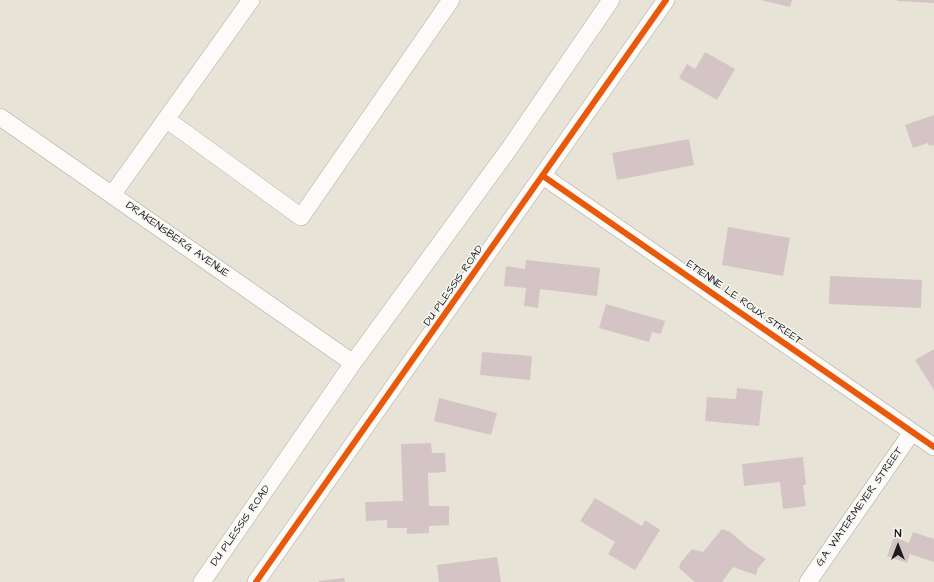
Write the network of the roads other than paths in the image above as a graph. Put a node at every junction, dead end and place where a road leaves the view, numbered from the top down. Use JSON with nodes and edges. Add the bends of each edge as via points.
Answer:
{"nodes":[{"id":1,"x":251,"y":0,"type":"edge"},
{"id":2,"x":452,"y":0,"type":"edge"},
{"id":3,"x":611,"y":0,"type":"edge"},
{"id":4,"x":666,"y":0,"type":"edge"},
{"id":5,"x":0,"y":117,"type":"edge"},
{"id":6,"x":166,"y":119,"type":"junction"},
{"id":7,"x":543,"y":176,"type":"junction"},
{"id":8,"x":112,"y":195,"type":"junction"},
{"id":9,"x":353,"y":363,"type":"junction"},
{"id":10,"x":912,"y":432,"type":"junction"},
{"id":11,"x":934,"y":447,"type":"edge"},
{"id":12,"x":202,"y":582,"type":"edge"},
{"id":13,"x":256,"y":582,"type":"edge"},
{"id":14,"x":808,"y":582,"type":"edge"}],
"edges":[{"from":1,"to":6,"type":"street"},
{"from":2,"to":6,"type":"street","via":[[301,217]]},
{"from":3,"to":9,"type":"street","name":"DU PLESSIS ROAD","via":[[509,149]]},
{"from":4,"to":7,"type":"street","name":"DU PLESSIS ROAD"},
{"from":5,"to":8,"type":"street","name":"DRAKENSBERG AVENUE"},
{"from":6,"to":8,"type":"street"},
{"from":7,"to":10,"type":"street","name":"ETIENNE LE ROUX STREET"},
{"from":7,"to":13,"type":"street","name":"DU PLESSIS ROAD"},
{"from":8,"to":9,"type":"street","name":"DRAKENSBERG AVENUE"},
{"from":9,"to":12,"type":"street","name":"DU PLESSIS ROAD"},
{"from":10,"to":11,"type":"street","name":"ETIENNE LE ROUX STREET"},
{"from":10,"to":14,"type":"street","name":"G.A. WATERMEYER STREET"}]}
